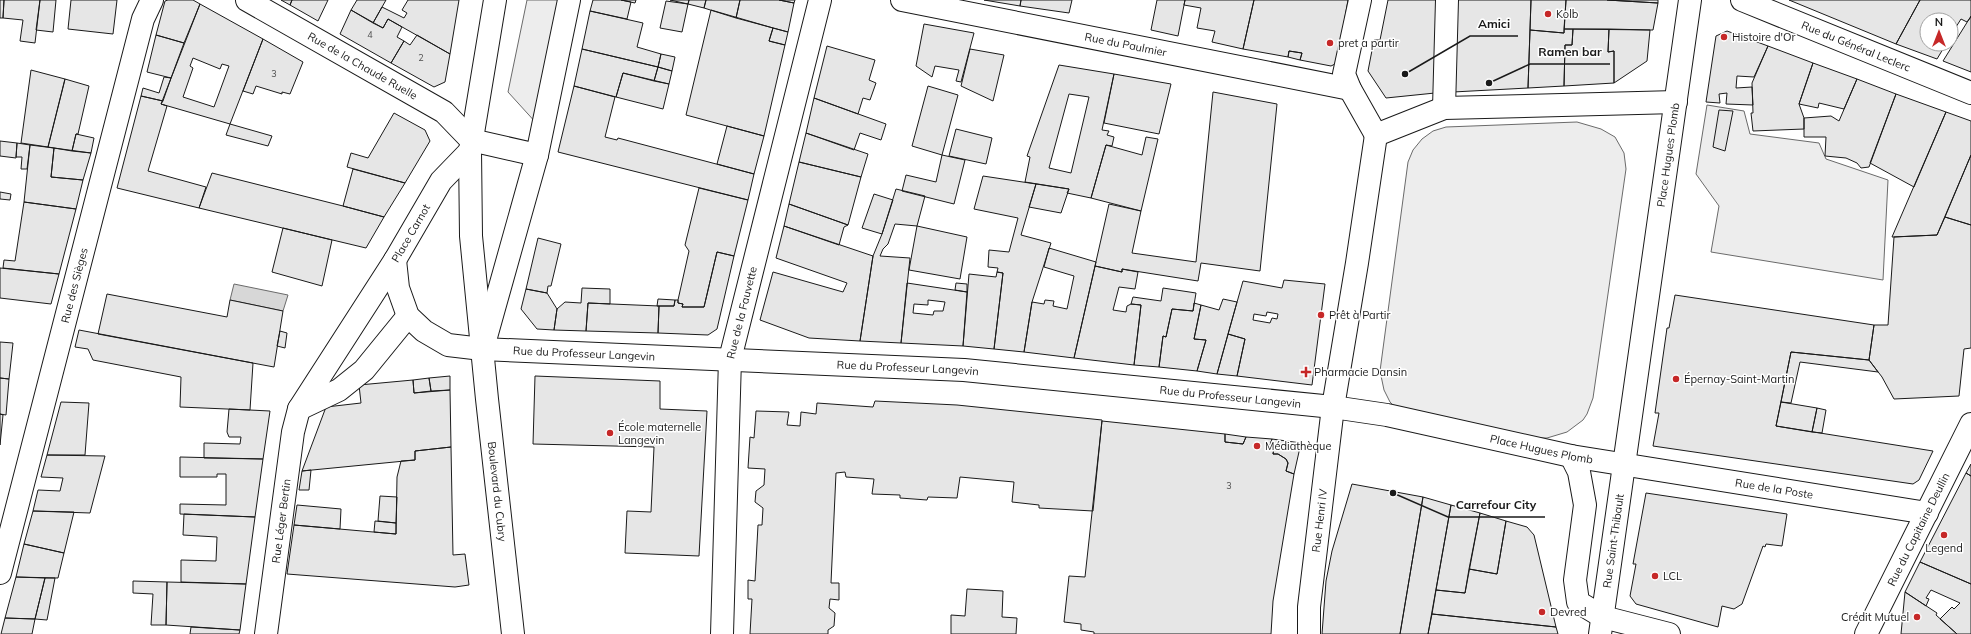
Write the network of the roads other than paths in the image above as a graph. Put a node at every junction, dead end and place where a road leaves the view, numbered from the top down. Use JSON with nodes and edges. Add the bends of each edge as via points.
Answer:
{"nodes":[{"id":1,"x":152,"y":0,"type":"edge"},
{"id":2,"x":247,"y":0,"type":"edge"},
{"id":3,"x":495,"y":0,"type":"edge"},
{"id":4,"x":569,"y":0,"type":"edge"},
{"id":5,"x":820,"y":0,"type":"edge"},
{"id":6,"x":902,"y":0,"type":"edge"},
{"id":7,"x":1360,"y":0,"type":"edge"},
{"id":8,"x":1447,"y":0,"type":"edge"},
{"id":9,"x":1690,"y":0,"type":"edge"},
{"id":10,"x":1742,"y":0,"type":"edge"},
{"id":11,"x":1350,"y":89,"type":"junction"},
{"id":12,"x":1971,"y":93,"type":"edge"},
{"id":13,"x":1676,"y":102,"type":"junction"},
{"id":14,"x":1444,"y":108,"type":"junction"},
{"id":15,"x":1376,"y":135,"type":"junction"},
{"id":16,"x":470,"y":145,"type":"junction"},
{"id":17,"x":537,"y":154,"type":"junction"},
{"id":18,"x":395,"y":260,"type":"junction"},
{"id":19,"x":408,"y":316,"type":"junction"},
{"id":20,"x":482,"y":349,"type":"junction"},
{"id":21,"x":730,"y":359,"type":"junction"},
{"id":22,"x":1332,"y":407,"type":"junction"},
{"id":23,"x":299,"y":409,"type":"junction"},
{"id":24,"x":1971,"y":424,"type":"edge"},
{"id":25,"x":1571,"y":456,"type":"junction"},
{"id":26,"x":1622,"y":465,"type":"junction"},
{"id":27,"x":1926,"y":513,"type":"junction"},
{"id":28,"x":0,"y":573,"type":"edge"},
{"id":29,"x":1601,"y":625,"type":"edge"},
{"id":30,"x":266,"y":634,"type":"edge"},
{"id":31,"x":513,"y":634,"type":"edge"},
{"id":32,"x":722,"y":634,"type":"edge"},
{"id":33,"x":1309,"y":634,"type":"edge"},
{"id":34,"x":1669,"y":634,"type":"edge"},
{"id":35,"x":1866,"y":634,"type":"edge"}],
"edges":[{"from":1,"to":28,"type":"street","name":"Rue des Sièges","via":[[143,19]]},
{"from":2,"to":16,"type":"street","name":"Rue de la Chaude Ruelle","via":[[444,112]]},
{"from":3,"to":16,"type":"street"},
{"from":4,"to":17,"type":"street"},
{"from":5,"to":21,"type":"street","name":"Rue de la Fauvette"},
{"from":6,"to":11,"type":"street","name":"Rue du Paulmier"},
{"from":7,"to":11,"type":"street","via":[[1344,74]]},
{"from":8,"to":14,"type":"street"},
{"from":9,"to":13,"type":"street"},
{"from":10,"to":12,"type":"street","name":"Rue du Général Leclerc"},
{"from":11,"to":15,"type":"street"},
{"from":13,"to":14,"type":"street","name":"Place Hugues Plomb"},
{"from":13,"to":26,"type":"street","name":"Place Hugues Plomb"},
{"from":14,"to":15,"type":"street","name":"Place Hugues Plomb"},
{"from":15,"to":22,"type":"street"},
{"from":16,"to":17,"type":"street"},
{"from":16,"to":18,"type":"street","name":"Place Carnot","via":[[441,181]]},
{"from":16,"to":20,"type":"street","via":[[471,236]]},
{"from":17,"to":20,"type":"street"},
{"from":18,"to":19,"type":"street","name":"Place Carnot","via":[[398,288]]},
{"from":18,"to":23,"type":"street","name":"Rue Léger Bertin"},
{"from":19,"to":20,"type":"street","name":"Place Carnot","via":[[424,331],[448,345]]},
{"from":19,"to":23,"type":"street","via":[[364,370],[339,390]]},
{"from":20,"to":21,"type":"street","name":"Rue du Professeur Langevin"},
{"from":20,"to":31,"type":"street","name":"Boulevard du Cubry"},
{"from":21,"to":22,"type":"street","name":"Rue du Professeur Langevin","via":[[964,370]]},
{"from":21,"to":32,"type":"street","name":"Rue de la Fauvette"},
{"from":22,"to":25,"type":"street","name":"Place Hugues Plomb","via":[[1387,415]]},
{"from":22,"to":33,"type":"street","name":"Rue Henri IV","via":[[1309,607]]},
{"from":23,"to":30,"type":"street","name":"Rue Léger Bertin","via":[[293,432]]},
{"from":24,"to":27,"type":"street","name":"Rue du Capitaine Deullin"},
{"from":25,"to":26,"type":"street","name":"Place Hugues Plomb"},
{"from":25,"to":29,"type":"street","via":[[1579,472],[1585,504],[1575,580],[1578,602]]},
{"from":26,"to":27,"type":"street","name":"Rue de la Poste"},
{"from":26,"to":29,"type":"street","name":"Rue Saint-Thibault"},
{"from":27,"to":35,"type":"street","name":"Rue du Capitaine Deullin"},
{"from":29,"to":34,"type":"street"}]}
